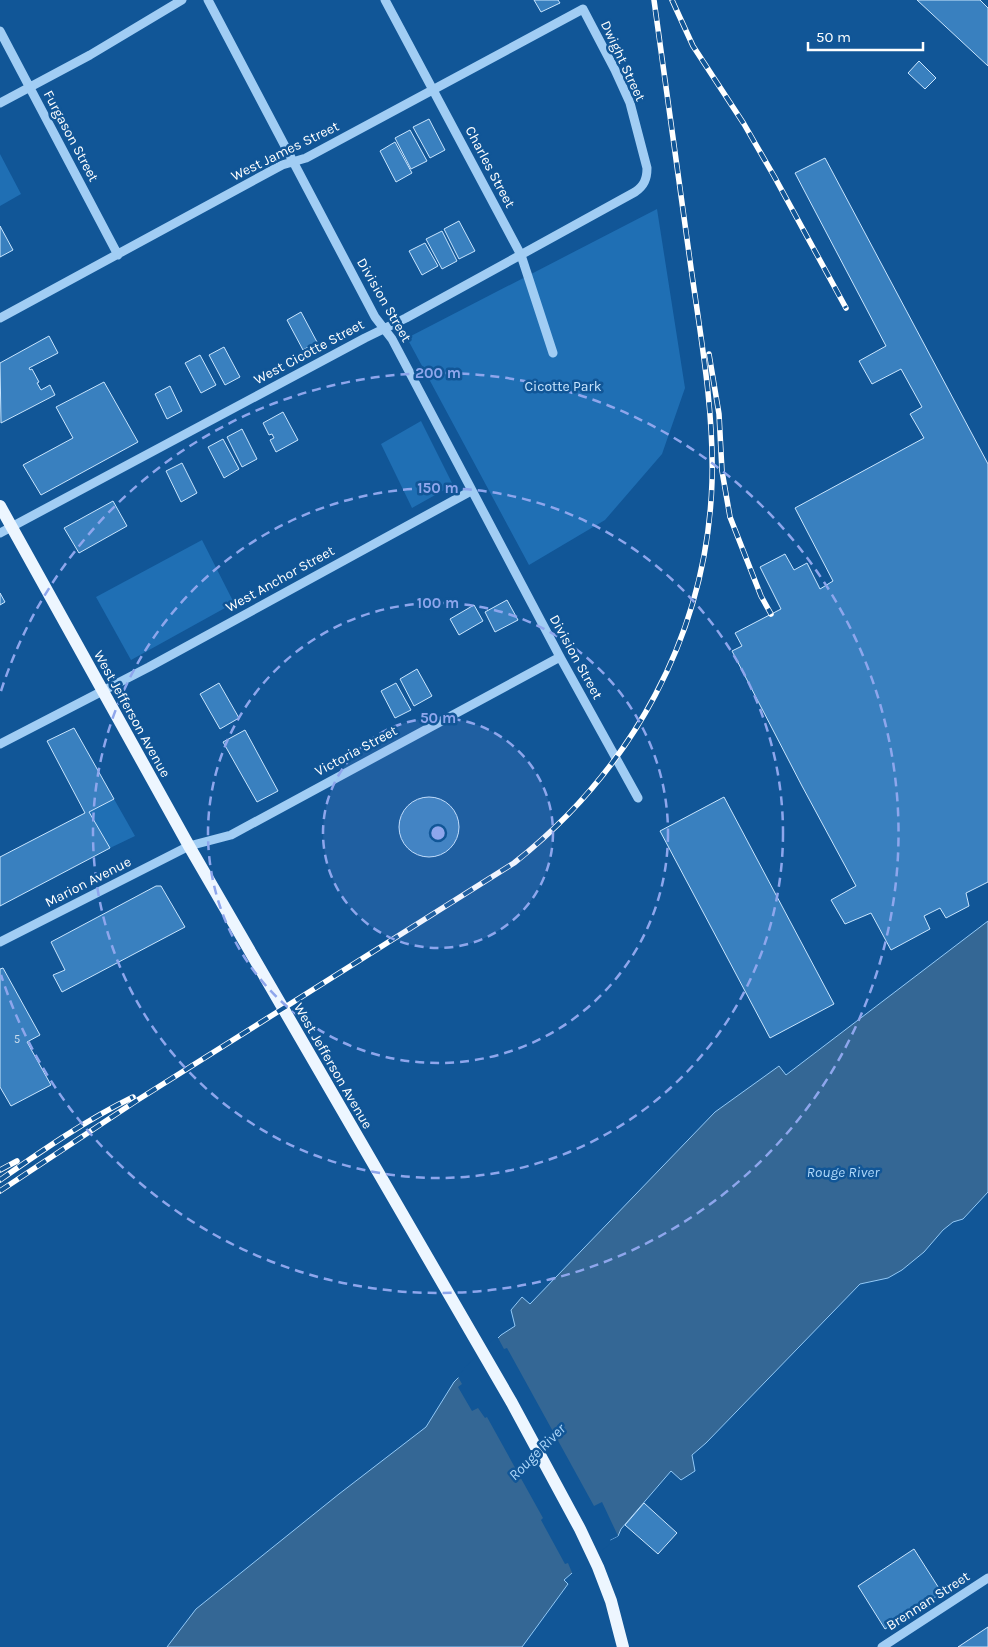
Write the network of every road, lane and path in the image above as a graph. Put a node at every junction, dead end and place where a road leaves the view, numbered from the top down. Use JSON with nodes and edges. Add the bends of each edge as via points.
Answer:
{"nodes":[{"id":1,"x":182,"y":0,"type":"edge"},
{"id":2,"x":208,"y":0,"type":"edge"},
{"id":3,"x":386,"y":0,"type":"edge"},
{"id":4,"x":583,"y":9,"type":"joint"},
{"id":5,"x":0,"y":31,"type":"edge"},
{"id":6,"x":30,"y":87,"type":"junction"},
{"id":7,"x":433,"y":89,"type":"junction"},
{"id":8,"x":0,"y":103,"type":"edge"},
{"id":9,"x":294,"y":162,"type":"junction"},
{"id":10,"x":644,"y":184,"type":"joint"},
{"id":11,"x":118,"y":255,"type":"junction"},
{"id":12,"x":521,"y":255,"type":"junction"},
{"id":13,"x":0,"y":318,"type":"edge"},
{"id":14,"x":384,"y":329,"type":"junction"},
{"id":15,"x":553,"y":353,"type":"dead end"},
{"id":16,"x":471,"y":491,"type":"junction"},
{"id":17,"x":0,"y":506,"type":"edge"},
{"id":18,"x":6,"y":530,"type":"edge"},
{"id":19,"x":560,"y":657,"type":"junction"},
{"id":20,"x":102,"y":691,"type":"junction"},
{"id":21,"x":0,"y":744,"type":"edge"},
{"id":22,"x":638,"y":798,"type":"dead end"},
{"id":23,"x":189,"y":846,"type":"junction"},
{"id":24,"x":0,"y":942,"type":"edge"},
{"id":25,"x":988,"y":1578,"type":"edge"},
{"id":26,"x":624,"y":1647,"type":"edge"},
{"id":27,"x":882,"y":1647,"type":"edge"}],
"edges":[{"from":1,"to":6,"type":"street"},
{"from":2,"to":9,"type":"street","name":"Division Street"},
{"from":3,"to":7,"type":"street","name":"Charles Street"},
{"from":4,"to":7,"type":"street","name":"West James Street"},
{"from":4,"to":10,"type":"street","name":"Dwight Street","via":[[630,103],[647,168]]},
{"from":5,"to":6,"type":"street","name":"Furgason Street"},
{"from":6,"to":8,"type":"street"},
{"from":6,"to":11,"type":"street","name":"Furgason Street"},
{"from":7,"to":9,"type":"street","name":"West James Street"},
{"from":7,"to":12,"type":"street","name":"Charles Street"},
{"from":9,"to":11,"type":"street","name":"West James Street","via":[[282,165]]},
{"from":9,"to":14,"type":"street","name":"Division Street"},
{"from":10,"to":12,"type":"street","name":"West Cicotte Street"},
{"from":11,"to":13,"type":"street","name":"West James Street"},
{"from":12,"to":14,"type":"street","name":"West Cicotte Street"},
{"from":12,"to":15,"type":"street","name":"Charles Street"},
{"from":14,"to":16,"type":"street","name":"Division Street"},
{"from":14,"to":18,"type":"street","name":"West Cicotte Street"},
{"from":16,"to":19,"type":"street","name":"Division Street"},
{"from":16,"to":20,"type":"street","name":"West Anchor Street"},
{"from":17,"to":18,"type":"main road","name":"West Jefferson Avenue"},
{"from":18,"to":20,"type":"main road","name":"West Jefferson Avenue"},
{"from":19,"to":22,"type":"street","name":"Division Street"},
{"from":19,"to":23,"type":"street","name":"Victoria Street","via":[[231,835]]},
{"from":20,"to":21,"type":"street","name":"West Anchor Street"},
{"from":20,"to":23,"type":"main road","name":"West Jefferson Avenue"},
{"from":23,"to":24,"type":"street","name":"Marion Avenue"},
{"from":23,"to":26,"type":"main road","name":"West Jefferson Avenue","via":[[483,1352],[580,1529],[598,1566]]},
{"from":25,"to":27,"type":"street","name":"Brennan Street"}]}
